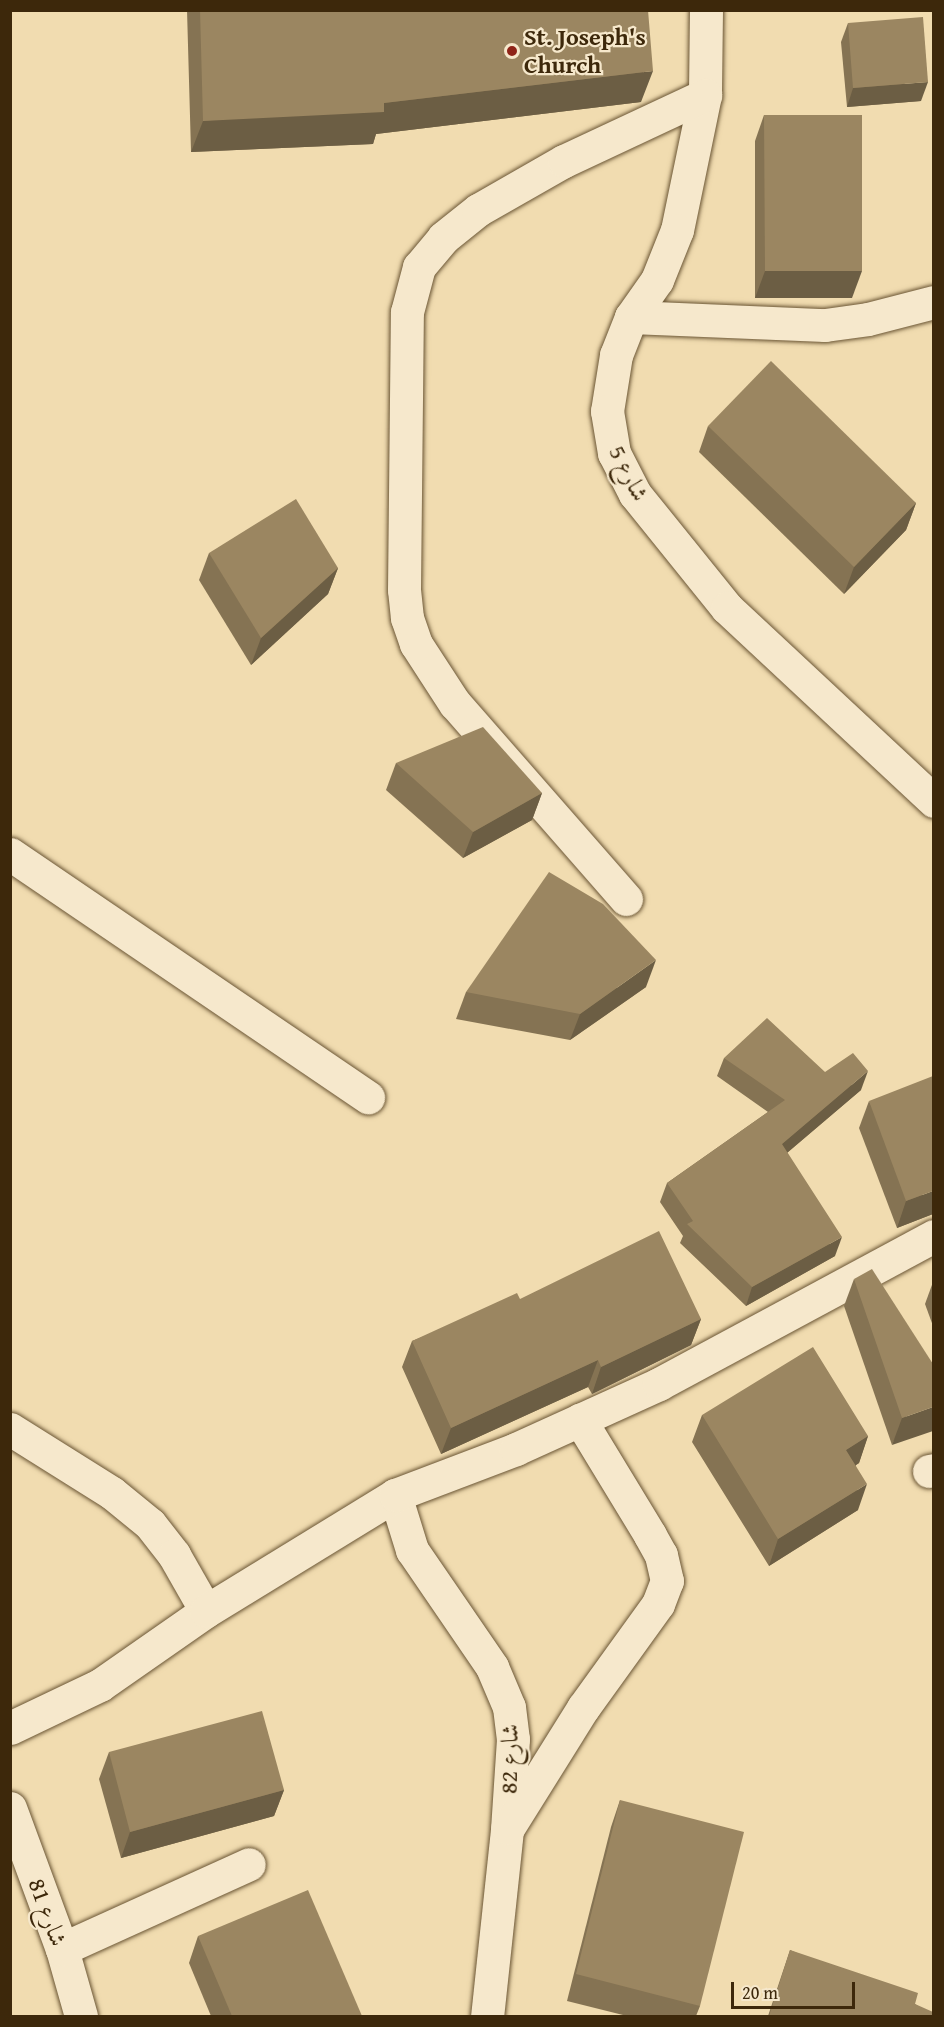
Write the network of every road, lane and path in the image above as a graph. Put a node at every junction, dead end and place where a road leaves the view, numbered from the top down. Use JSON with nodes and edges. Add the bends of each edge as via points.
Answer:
{"nodes":[{"id":1,"x":706,"y":10,"type":"edge"},
{"id":2,"x":705,"y":95,"type":"junction"},
{"id":3,"x":933,"y":302,"type":"edge"},
{"id":4,"x":631,"y":317,"type":"junction"},
{"id":5,"x":933,"y":801,"type":"edge"},
{"id":6,"x":10,"y":854,"type":"edge"},
{"id":7,"x":626,"y":899,"type":"dead end"},
{"id":8,"x":368,"y":1097,"type":"dead end"},
{"id":9,"x":933,"y":1236,"type":"edge"},
{"id":10,"x":580,"y":1420,"type":"junction"},
{"id":11,"x":10,"y":1429,"type":"edge"},
{"id":12,"x":395,"y":1495,"type":"junction"},
{"id":13,"x":206,"y":1611,"type":"junction"},
{"id":14,"x":10,"y":1728,"type":"edge"},
{"id":15,"x":10,"y":1808,"type":"edge"},
{"id":16,"x":507,"y":1830,"type":"junction"},
{"id":17,"x":249,"y":1864,"type":"dead end"},
{"id":18,"x":62,"y":1949,"type":"junction"},
{"id":19,"x":81,"y":2016,"type":"edge"},
{"id":20,"x":487,"y":2016,"type":"edge"}],
"edges":[{"from":1,"to":2,"type":"street","name":"شارع 5"},
{"from":2,"to":4,"type":"street","name":"شارع 5","via":[[677,230],[657,280]]},
{"from":2,"to":7,"type":"street","via":[[564,161],[478,210],[443,238],[419,267],[407,312],[404,590],[407,618],[416,644],[455,704]]},
{"from":3,"to":4,"type":"street","via":[[868,319],[825,324]]},
{"from":4,"to":5,"type":"street","name":"شارع 5","via":[[616,355],[607,411],[614,453],[635,494],[727,608]]},
{"from":6,"to":8,"type":"street"},
{"from":9,"to":10,"type":"street","via":[[659,1384]]},
{"from":10,"to":12,"type":"street"},
{"from":10,"to":16,"type":"street","via":[[661,1555],[667,1581],[658,1604],[583,1708]]},
{"from":11,"to":13,"type":"street","via":[[112,1492],[150,1524],[174,1555]]},
{"from":12,"to":13,"type":"street"},
{"from":12,"to":16,"type":"street","name":"شارع 82","via":[[412,1550],[492,1667],[509,1707],[513,1739]]},
{"from":13,"to":14,"type":"street","via":[[100,1685]]},
{"from":15,"to":18,"type":"street","name":"شارع 81"},
{"from":16,"to":20,"type":"street","name":"شارع 82"},
{"from":17,"to":18,"type":"street"},
{"from":18,"to":19,"type":"street","name":"شارع 81"}]}
